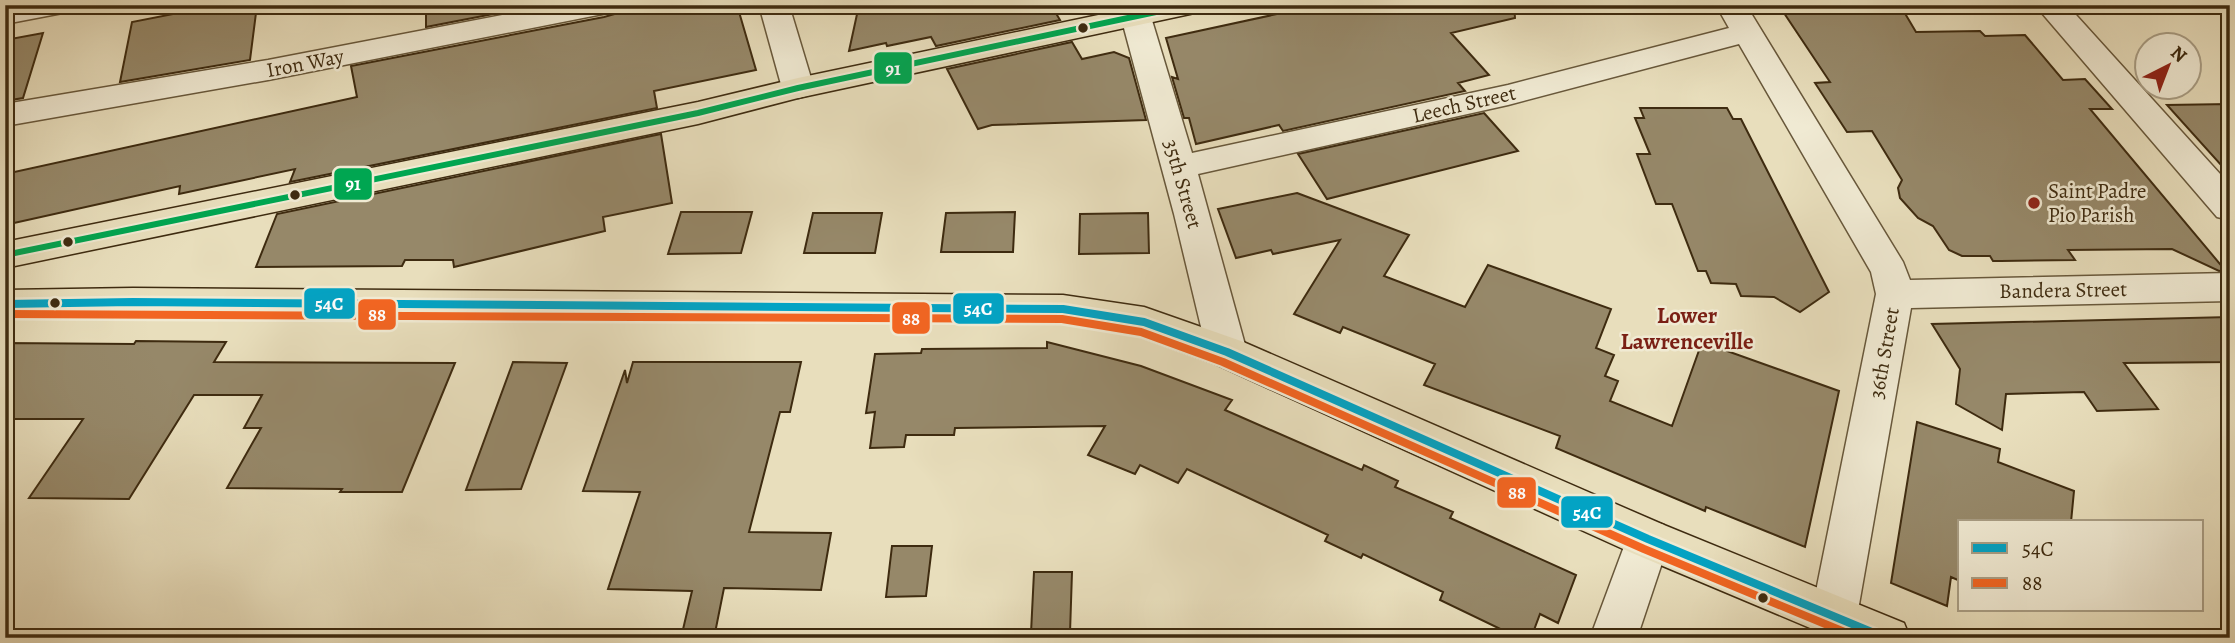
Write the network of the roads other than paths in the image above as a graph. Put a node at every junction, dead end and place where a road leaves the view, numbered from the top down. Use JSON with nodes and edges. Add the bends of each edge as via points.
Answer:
{"nodes":[{"id":1,"x":62,"y":5,"type":"edge"},
{"id":2,"x":603,"y":5,"type":"edge"},
{"id":3,"x":774,"y":5,"type":"edge"},
{"id":4,"x":1191,"y":5,"type":"edge"},
{"id":5,"x":2050,"y":5,"type":"edge"},
{"id":6,"x":5,"y":15,"type":"edge"},
{"id":7,"x":1136,"y":17,"type":"junction"},
{"id":8,"x":1739,"y":19,"type":"edge"},
{"id":9,"x":798,"y":88,"type":"junction"},
{"id":10,"x":5,"y":115,"type":"edge"},
{"id":11,"x":1179,"y":167,"type":"junction"},
{"id":12,"x":2230,"y":208,"type":"edge"},
{"id":13,"x":5,"y":255,"type":"edge"},
{"id":14,"x":2230,"y":287,"type":"edge"},
{"id":15,"x":1895,"y":294,"type":"junction"},
{"id":16,"x":5,"y":304,"type":"edge"},
{"id":17,"x":1227,"y":352,"type":"junction"},
{"id":18,"x":1648,"y":539,"type":"junction"},
{"id":19,"x":1834,"y":616,"type":"junction"},
{"id":20,"x":1613,"y":638,"type":"edge"},
{"id":21,"x":1887,"y":638,"type":"edge"}],
"edges":[{"from":1,"to":6,"type":"street"},
{"from":2,"to":10,"type":"street","name":"Iron Way"},
{"from":3,"to":9,"type":"street"},
{"from":4,"to":7,"type":"main road"},
{"from":5,"to":12,"type":"street"},
{"from":7,"to":9,"type":"main road"},
{"from":7,"to":11,"type":"street","name":"35th Street"},
{"from":8,"to":11,"type":"street","name":"Leech Street","via":[[1508,95]]},
{"from":8,"to":15,"type":"street","name":"36th Street","via":[[1890,272]]},
{"from":9,"to":13,"type":"main road","via":[[698,113]]},
{"from":11,"to":17,"type":"street","name":"35th Street"},
{"from":14,"to":15,"type":"street","name":"Bandera Street"},
{"from":15,"to":19,"type":"street","name":"36th Street"},
{"from":16,"to":17,"type":"main road","via":[[1063,309],[1144,322]]},
{"from":17,"to":18,"type":"main road"},
{"from":18,"to":19,"type":"main road"},
{"from":18,"to":20,"type":"street"},
{"from":19,"to":21,"type":"main road"}]}
